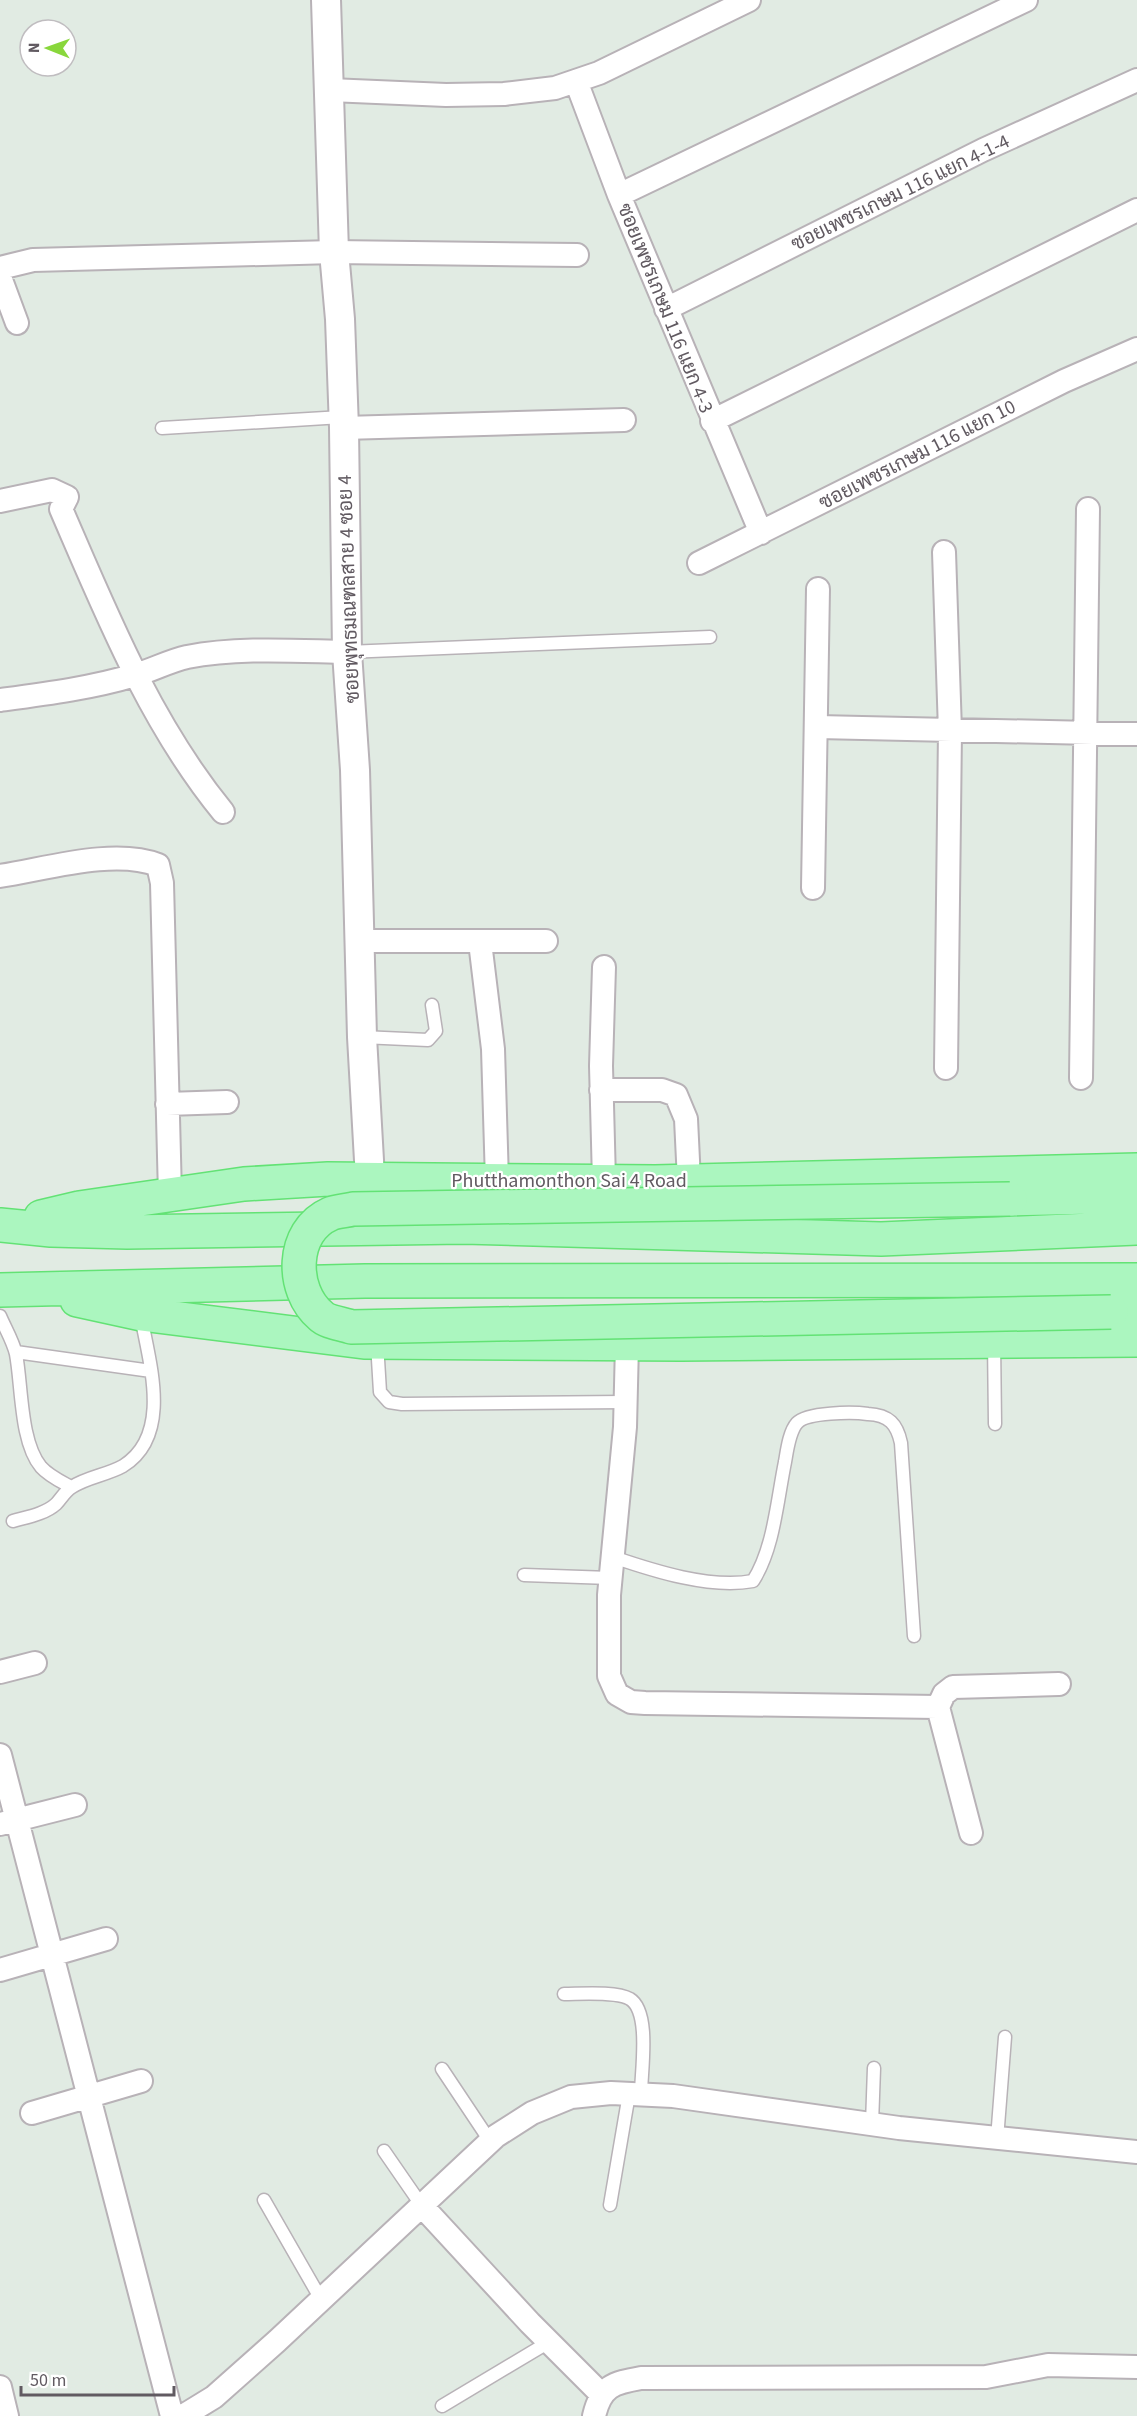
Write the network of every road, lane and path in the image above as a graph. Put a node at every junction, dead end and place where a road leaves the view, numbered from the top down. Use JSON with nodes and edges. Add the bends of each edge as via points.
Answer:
{"nodes":[{"id":1,"x":326,"y":0,"type":"edge"},
{"id":2,"x":749,"y":0,"type":"edge"},
{"id":3,"x":1026,"y":0,"type":"edge"},
{"id":4,"x":1137,"y":80,"type":"edge"},
{"id":5,"x":576,"y":81,"type":"junction"},
{"id":6,"x":330,"y":90,"type":"junction"},
{"id":7,"x":619,"y":195,"type":"junction"},
{"id":8,"x":1137,"y":210,"type":"edge"},
{"id":9,"x":334,"y":252,"type":"junction"},
{"id":10,"x":577,"y":255,"type":"dead end"},
{"id":11,"x":2,"y":270,"type":"edge"},
{"id":12,"x":666,"y":309,"type":"junction"},
{"id":13,"x":17,"y":323,"type":"dead end"},
{"id":14,"x":1137,"y":349,"type":"edge"},
{"id":15,"x":624,"y":420,"type":"dead end"},
{"id":16,"x":712,"y":421,"type":"junction"},
{"id":17,"x":343,"y":422,"type":"junction"},
{"id":18,"x":162,"y":428,"type":"dead end"},
{"id":19,"x":0,"y":501,"type":"edge"},
{"id":20,"x":1088,"y":509,"type":"dead end"},
{"id":21,"x":761,"y":532,"type":"junction"},
{"id":22,"x":944,"y":552,"type":"dead end"},
{"id":23,"x":699,"y":563,"type":"dead end"},
{"id":24,"x":818,"y":589,"type":"dead end"},
{"id":25,"x":710,"y":637,"type":"dead end"},
{"id":26,"x":347,"y":652,"type":"junction"},
{"id":27,"x":136,"y":675,"type":"junction"},
{"id":28,"x":0,"y":700,"type":"edge"},
{"id":29,"x":818,"y":727,"type":"junction"},
{"id":30,"x":950,"y":731,"type":"junction"},
{"id":31,"x":1084,"y":733,"type":"junction"},
{"id":32,"x":1137,"y":734,"type":"edge"},
{"id":33,"x":223,"y":812,"type":"dead end"},
{"id":34,"x":0,"y":876,"type":"edge"},
{"id":35,"x":813,"y":888,"type":"dead end"},
{"id":36,"x":359,"y":941,"type":"junction"},
{"id":37,"x":546,"y":941,"type":"dead end"},
{"id":38,"x":480,"y":942,"type":"junction"},
{"id":39,"x":604,"y":967,"type":"dead end"},
{"id":40,"x":432,"y":1005,"type":"dead end"},
{"id":41,"x":362,"y":1037,"type":"junction"},
{"id":42,"x":946,"y":1068,"type":"dead end"},
{"id":43,"x":1081,"y":1078,"type":"dead end"},
{"id":44,"x":601,"y":1090,"type":"junction"},
{"id":45,"x":227,"y":1102,"type":"dead end"},
{"id":46,"x":167,"y":1104,"type":"junction"},
{"id":47,"x":1137,"y":1170,"type":"edge"},
{"id":48,"x":370,"y":1178,"type":"junction"},
{"id":49,"x":497,"y":1181,"type":"junction"},
{"id":50,"x":689,"y":1181,"type":"junction"},
{"id":51,"x":604,"y":1182,"type":"junction"},
{"id":52,"x":170,"y":1195,"type":"junction"},
{"id":53,"x":1137,"y":1196,"type":"edge"},
{"id":54,"x":2,"y":1225,"type":"edge"},
{"id":55,"x":1137,"y":1228,"type":"edge"},
{"id":56,"x":1137,"y":1280,"type":"edge"},
{"id":57,"x":16,"y":1290,"type":"edge"},
{"id":58,"x":1124,"y":1312,"type":"edge"},
{"id":59,"x":141,"y":1314,"type":"junction"},
{"id":60,"x":0,"y":1316,"type":"edge"},
{"id":61,"x":1137,"y":1340,"type":"edge"},
{"id":62,"x":994,"y":1341,"type":"junction"},
{"id":63,"x":377,"y":1342,"type":"junction"},
{"id":64,"x":627,"y":1344,"type":"junction"},
{"id":65,"x":16,"y":1352,"type":"junction"},
{"id":66,"x":151,"y":1371,"type":"junction"},
{"id":67,"x":626,"y":1402,"type":"junction"},
{"id":68,"x":995,"y":1424,"type":"dead end"},
{"id":69,"x":71,"y":1487,"type":"junction"},
{"id":70,"x":13,"y":1521,"type":"dead end"},
{"id":71,"x":611,"y":1567,"type":"junction"},
{"id":72,"x":525,"y":1575,"type":"dead end"},
{"id":73,"x":914,"y":1636,"type":"dead end"},
{"id":74,"x":35,"y":1663,"type":"dead end"},
{"id":75,"x":0,"y":1672,"type":"edge"},
{"id":76,"x":1059,"y":1684,"type":"dead end"},
{"id":77,"x":938,"y":1707,"type":"junction"},
{"id":78,"x":0,"y":1755,"type":"edge"},
{"id":79,"x":75,"y":1805,"type":"dead end"},
{"id":80,"x":8,"y":1822,"type":"edge"},
{"id":81,"x":971,"y":1833,"type":"dead end"},
{"id":82,"x":106,"y":1939,"type":"dead end"},
{"id":83,"x":51,"y":1955,"type":"junction"},
{"id":84,"x":0,"y":1970,"type":"edge"},
{"id":85,"x":564,"y":1994,"type":"dead end"},
{"id":86,"x":1005,"y":2037,"type":"dead end"},
{"id":87,"x":874,"y":2068,"type":"dead end"},
{"id":88,"x":442,"y":2069,"type":"dead end"},
{"id":89,"x":141,"y":2081,"type":"dead end"},
{"id":90,"x":635,"y":2094,"type":"junction"},
{"id":91,"x":89,"y":2097,"type":"junction"},
{"id":92,"x":32,"y":2114,"type":"dead end"},
{"id":93,"x":872,"y":2124,"type":"junction"},
{"id":94,"x":997,"y":2139,"type":"junction"},
{"id":95,"x":490,"y":2141,"type":"junction"},
{"id":96,"x":384,"y":2151,"type":"dead end"},
{"id":97,"x":1137,"y":2152,"type":"edge"},
{"id":98,"x":264,"y":2200,"type":"dead end"},
{"id":99,"x":610,"y":2205,"type":"dead end"},
{"id":100,"x":422,"y":2206,"type":"junction"},
{"id":101,"x":322,"y":2301,"type":"junction"},
{"id":102,"x":549,"y":2342,"type":"junction"},
{"id":103,"x":1137,"y":2367,"type":"edge"},
{"id":104,"x":0,"y":2387,"type":"edge"},
{"id":105,"x":602,"y":2395,"type":"junction"},
{"id":106,"x":442,"y":2406,"type":"dead end"},
{"id":107,"x":7,"y":2416,"type":"edge"},
{"id":108,"x":172,"y":2416,"type":"edge"},
{"id":109,"x":183,"y":2416,"type":"edge"},
{"id":110,"x":594,"y":2416,"type":"edge"}],
"edges":[{"from":1,"to":6,"type":"street","name":"ซอยพุทธมณฑลสาย 4 ซอย 4"},
{"from":2,"to":5,"type":"street"},
{"from":3,"to":7,"type":"street"},
{"from":4,"to":12,"type":"street","name":"ซอยเพชรเกษม 116 แยก 4-1-4","via":[[984,150]]},
{"from":5,"to":6,"type":"street","via":[[555,88],[504,94]]},
{"from":5,"to":7,"type":"street","name":"ซอยเพชรเกษม 116 แยก 4-3"},
{"from":6,"to":9,"type":"street","name":"ซอยพุทธมณฑลสาย 4 ซอย 4"},
{"from":7,"to":12,"type":"street","name":"ซอยเพชรเกษม 116 แยก 4-3"},
{"from":8,"to":16,"type":"street"},
{"from":9,"to":10,"type":"street"},
{"from":9,"to":11,"type":"street","via":[[33,260]]},
{"from":9,"to":17,"type":"street","name":"ซอยพุทธมณฑลสาย 4 ซอย 4"},
{"from":11,"to":13,"type":"street"},
{"from":12,"to":16,"type":"street","name":"ซอยเพชรเกษม 116 แยก 4-3"},
{"from":14,"to":21,"type":"street","name":"ซอยเพชรเกษม 116 แยก 10","via":[[1064,381]]},
{"from":15,"to":17,"type":"street"},
{"from":16,"to":21,"type":"street","name":"ซอยเพชรเกษม 116 แยก 4-3"},
{"from":17,"to":18,"type":"lane"},
{"from":17,"to":26,"type":"street","name":"ซอยพุทธมณฑลสาย 4 ซอย 4"},
{"from":19,"to":27,"type":"street","via":[[52,490],[67,497],[61,509]]},
{"from":20,"to":31,"type":"street"},
{"from":21,"to":23,"type":"street","name":"ซอยเพชรเกษม 116 แยก 10"},
{"from":22,"to":30,"type":"street"},
{"from":24,"to":29,"type":"street"},
{"from":25,"to":26,"type":"lane"},
{"from":26,"to":27,"type":"street","via":[[255,650],[203,655],[162,664]]},
{"from":26,"to":36,"type":"street","name":"ซอยพุทธมณฑลสาย 4 ซอย 4","via":[[356,770]]},
{"from":27,"to":28,"type":"street"},
{"from":27,"to":33,"type":"street","via":[[198,780]]},
{"from":29,"to":30,"type":"street"},
{"from":29,"to":35,"type":"street"},
{"from":30,"to":31,"type":"street"},
{"from":30,"to":42,"type":"street"},
{"from":31,"to":32,"type":"street"},
{"from":31,"to":43,"type":"street"},
{"from":34,"to":46,"type":"street","via":[[97,860],[130,858],[158,865],[162,884]]},
{"from":36,"to":38,"type":"street"},
{"from":36,"to":41,"type":"street","name":"ซอยพุทธมณฑลสาย 4 ซอย 4"},
{"from":37,"to":38,"type":"street"},
{"from":38,"to":49,"type":"street","via":[[493,1049]]},
{"from":39,"to":44,"type":"street"},
{"from":40,"to":41,"type":"lane","via":[[436,1031],[428,1040]]},
{"from":41,"to":48,"type":"street","name":"ซอยพุทธมณฑลสาย 4 ซอย 4"},
{"from":44,"to":50,"type":"street","via":[[662,1090],[676,1095],[686,1119]]},
{"from":44,"to":51,"type":"street"},
{"from":45,"to":46,"type":"street"},
{"from":46,"to":52,"type":"street"},
{"from":47,"to":50,"type":"main road","name":"Phutthamonthon Sai 4 Road"},
{"from":48,"to":49,"type":"main road","name":"Phutthamonthon Sai 4 Road"},
{"from":48,"to":52,"type":"main road","name":"Phutthamonthon Sai 4 Road","via":[[244,1184]]},
{"from":49,"to":51,"type":"main road","name":"Phutthamonthon Sai 4 Road"},
{"from":50,"to":51,"type":"main road","name":"Phutthamonthon Sai 4 Road"},
{"from":52,"to":54,"type":"main road","name":"Phutthamonthon Sai 4 Road","via":[[79,1208]]},
{"from":53,"to":58,"type":"main road","bridge":true,"via":[[353,1209],[330,1214],[302,1241],[299,1272],[304,1293],[321,1317],[351,1327]]},
{"from":54,"to":55,"type":"main road","name":"Phutthamonthon Sai 4 Road","via":[[127,1232],[464,1227],[881,1239]]},
{"from":56,"to":57,"type":"main road","via":[[365,1281]]},
{"from":57,"to":59,"type":"main road"},
{"from":59,"to":63,"type":"main road"},
{"from":59,"to":66,"type":"lane"},
{"from":60,"to":65,"type":"lane"},
{"from":61,"to":62,"type":"main road"},
{"from":62,"to":64,"type":"main road"},
{"from":62,"to":68,"type":"lane"},
{"from":63,"to":64,"type":"main road"},
{"from":63,"to":67,"type":"lane","via":[[380,1392],[389,1402]]},
{"from":64,"to":67,"type":"street"},
{"from":65,"to":66,"type":"lane"},
{"from":65,"to":69,"type":"lane","via":[[28,1438],[34,1454],[52,1477]]},
{"from":66,"to":69,"type":"lane","via":[[154,1405],[149,1432],[137,1456],[103,1476]]},
{"from":67,"to":71,"type":"street"},
{"from":69,"to":70,"type":"lane","via":[[55,1505]]},
{"from":71,"to":72,"type":"lane"},
{"from":71,"to":73,"type":"lane","via":[[735,1584],[753,1581],[769,1537],[797,1423],[811,1415],[888,1417],[898,1428],[901,1443]]},
{"from":71,"to":77,"type":"street","via":[[609,1676],[617,1694],[631,1702]]},
{"from":74,"to":75,"type":"street"},
{"from":76,"to":77,"type":"street","via":[[953,1687]]},
{"from":77,"to":81,"type":"street"},
{"from":78,"to":80,"type":"street"},
{"from":79,"to":80,"type":"street"},
{"from":80,"to":83,"type":"street"},
{"from":82,"to":83,"type":"street"},
{"from":83,"to":84,"type":"street"},
{"from":83,"to":91,"type":"street"},
{"from":85,"to":90,"type":"lane","via":[[631,1999],[641,2015],[644,2030]]},
{"from":86,"to":94,"type":"lane"},
{"from":87,"to":93,"type":"lane"},
{"from":88,"to":95,"type":"lane"},
{"from":89,"to":91,"type":"street"},
{"from":90,"to":93,"type":"street"},
{"from":90,"to":95,"type":"street","via":[[611,2092],[572,2097],[532,2113]]},
{"from":90,"to":99,"type":"lane"},
{"from":91,"to":92,"type":"street"},
{"from":91,"to":108,"type":"street"},
{"from":93,"to":94,"type":"street"},
{"from":94,"to":97,"type":"street"},
{"from":95,"to":100,"type":"street"},
{"from":96,"to":100,"type":"lane"},
{"from":98,"to":101,"type":"lane"},
{"from":100,"to":101,"type":"street"},
{"from":100,"to":102,"type":"street"},
{"from":101,"to":109,"type":"street","via":[[214,2397]]},
{"from":102,"to":105,"type":"street"},
{"from":102,"to":106,"type":"lane"},
{"from":103,"to":105,"type":"street","via":[[1048,2365],[986,2377],[641,2378],[617,2382]]},
{"from":104,"to":107,"type":"street"},
{"from":105,"to":110,"type":"street"}]}
